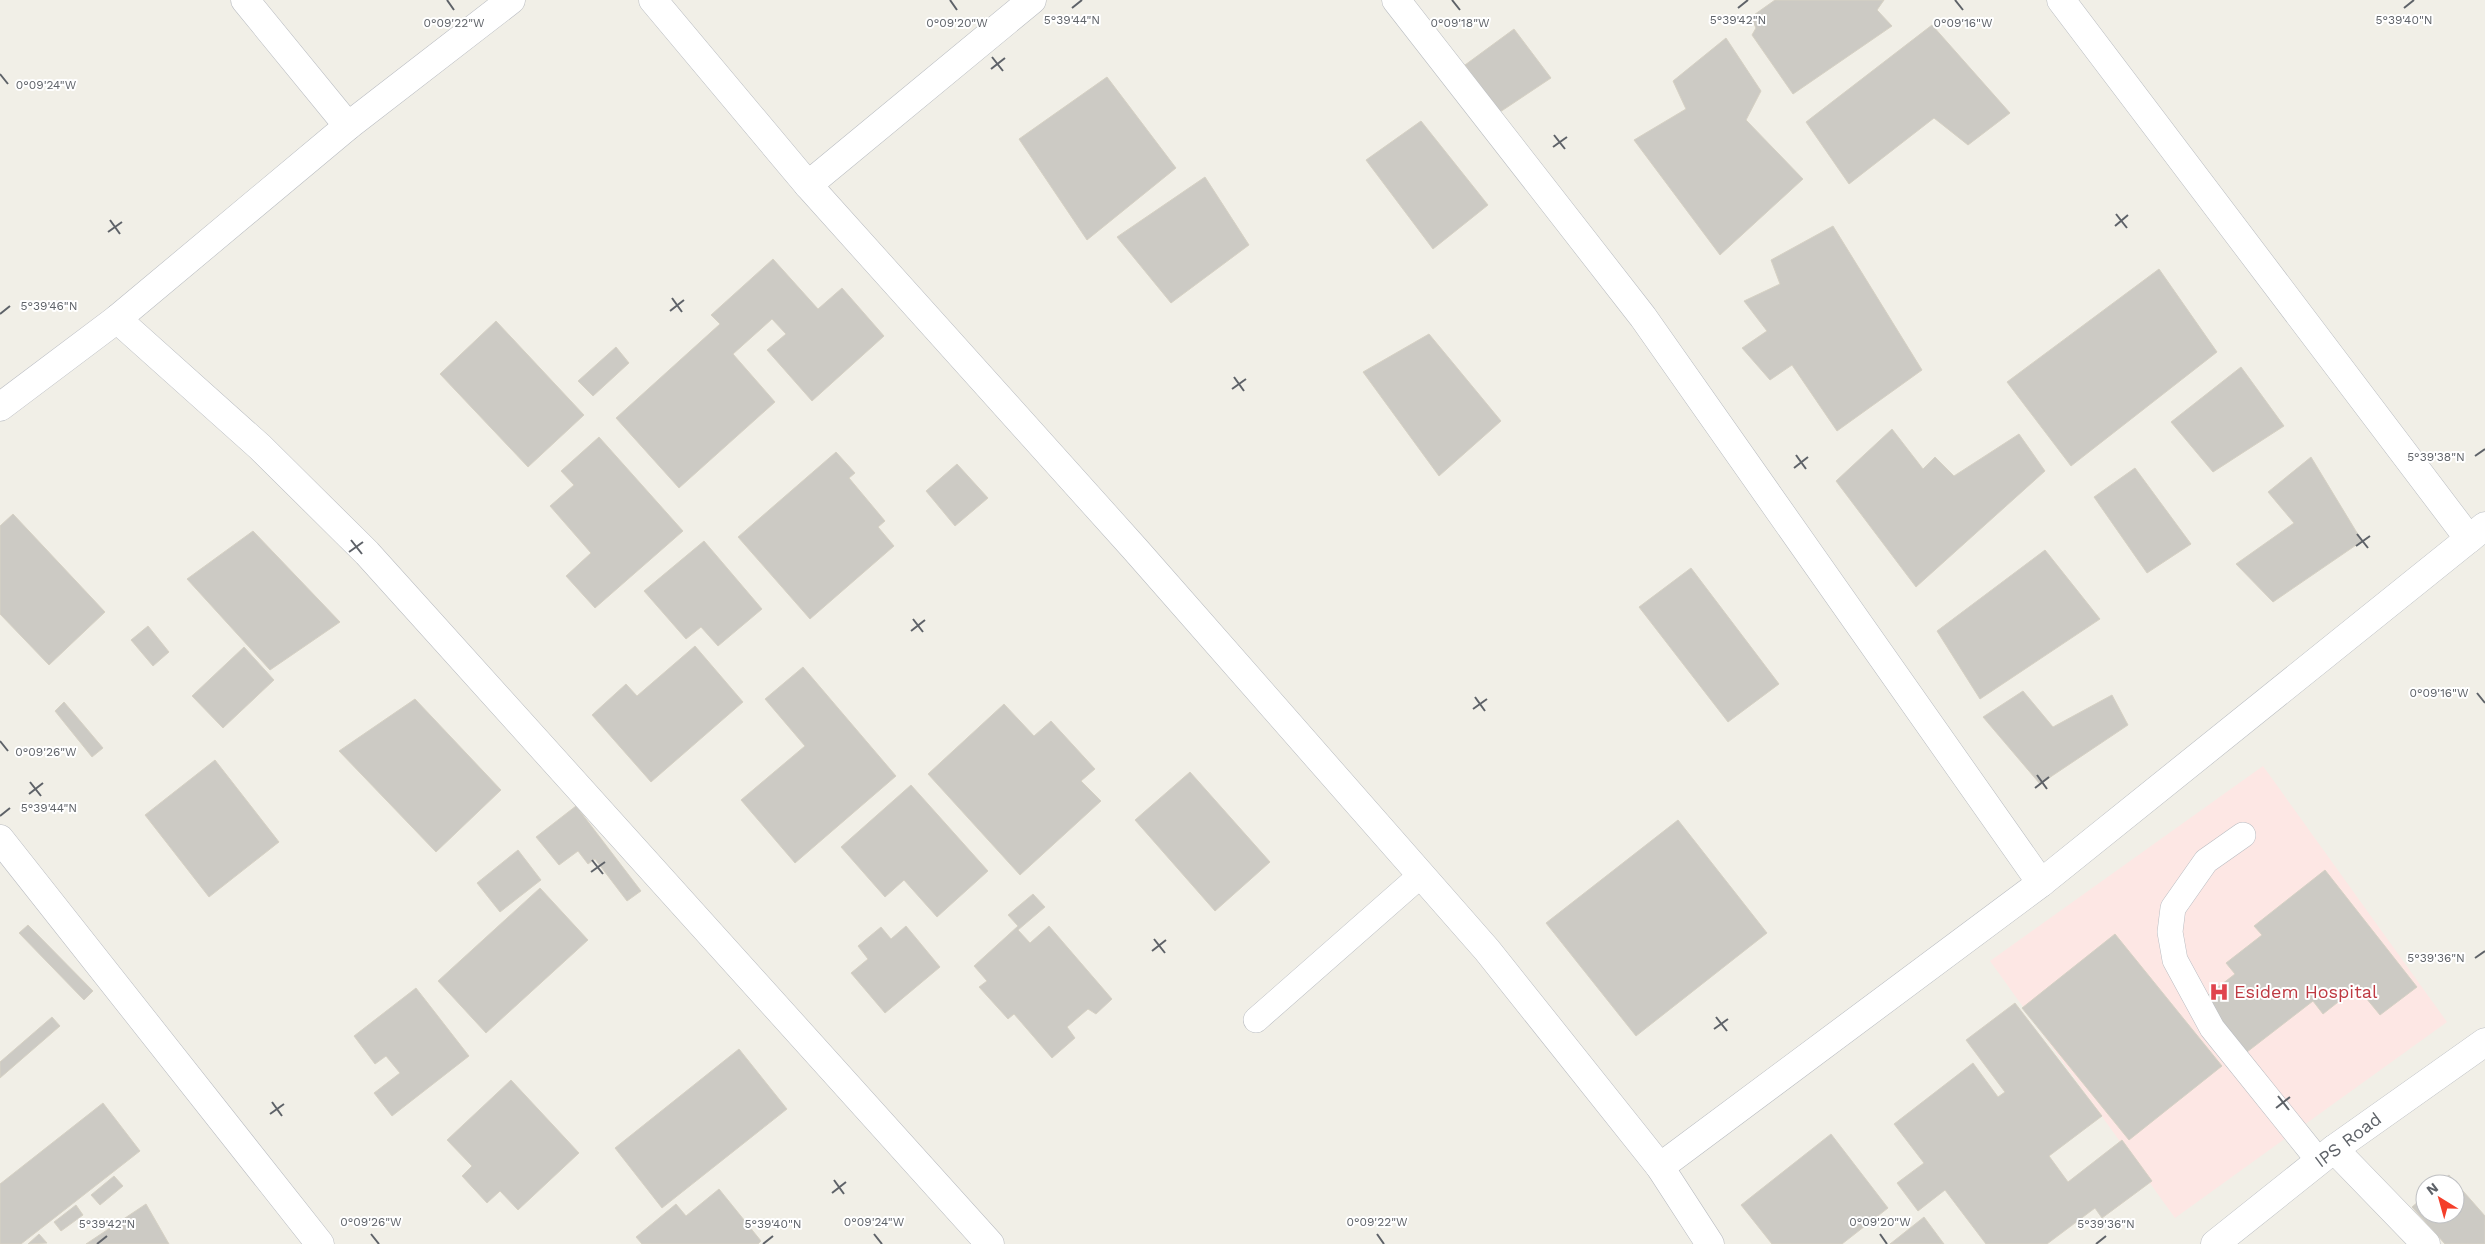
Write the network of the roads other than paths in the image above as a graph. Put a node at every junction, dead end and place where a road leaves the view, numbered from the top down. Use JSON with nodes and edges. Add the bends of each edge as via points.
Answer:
{"nodes":[{"id":1,"x":244,"y":0,"type":"edge"},
{"id":2,"x":512,"y":0,"type":"edge"},
{"id":3,"x":653,"y":0,"type":"edge"},
{"id":4,"x":1032,"y":0,"type":"edge"},
{"id":5,"x":1396,"y":0,"type":"edge"},
{"id":6,"x":2061,"y":0,"type":"edge"},
{"id":7,"x":348,"y":126,"type":"junction"},
{"id":8,"x":808,"y":185,"type":"junction"},
{"id":9,"x":117,"y":320,"type":"junction"},
{"id":10,"x":0,"y":407,"type":"edge"},
{"id":11,"x":2477,"y":533,"type":"edge"},
{"id":12,"x":2243,"y":834,"type":"dead end"},
{"id":13,"x":0,"y":839,"type":"edge"},
{"id":14,"x":1421,"y":875,"type":"junction"},
{"id":15,"x":2041,"y":883,"type":"junction"},
{"id":16,"x":1256,"y":1020,"type":"dead end"},
{"id":17,"x":2485,"y":1042,"type":"edge"},
{"id":18,"x":2327,"y":1155,"type":"junction"},
{"id":19,"x":1660,"y":1167,"type":"junction"},
{"id":20,"x":320,"y":1244,"type":"edge"},
{"id":21,"x":990,"y":1244,"type":"edge"},
{"id":22,"x":1710,"y":1244,"type":"edge"},
{"id":23,"x":2215,"y":1244,"type":"edge"},
{"id":24,"x":2426,"y":1244,"type":"edge"}],
"edges":[{"from":1,"to":7,"type":"street"},
{"from":2,"to":7,"type":"street"},
{"from":3,"to":8,"type":"street"},
{"from":4,"to":8,"type":"street"},
{"from":5,"to":15,"type":"street","via":[[1644,317]]},
{"from":6,"to":11,"type":"street"},
{"from":7,"to":9,"type":"street"},
{"from":8,"to":14,"type":"street","via":[[1135,549]]},
{"from":9,"to":10,"type":"street"},
{"from":9,"to":21,"type":"street","via":[[260,447],[367,553]]},
{"from":11,"to":15,"type":"street"},
{"from":12,"to":18,"type":"lane","via":[[2206,861],[2173,908],[2170,932],[2175,960],[2212,1028]]},
{"from":13,"to":20,"type":"street"},
{"from":14,"to":16,"type":"lane"},
{"from":14,"to":19,"type":"street","via":[[1487,950]]},
{"from":15,"to":19,"type":"street"},
{"from":17,"to":18,"type":"street","name":"IPS Road"},
{"from":18,"to":23,"type":"street","name":"IPS Road"},
{"from":18,"to":24,"type":"street"},
{"from":19,"to":22,"type":"street"}]}
